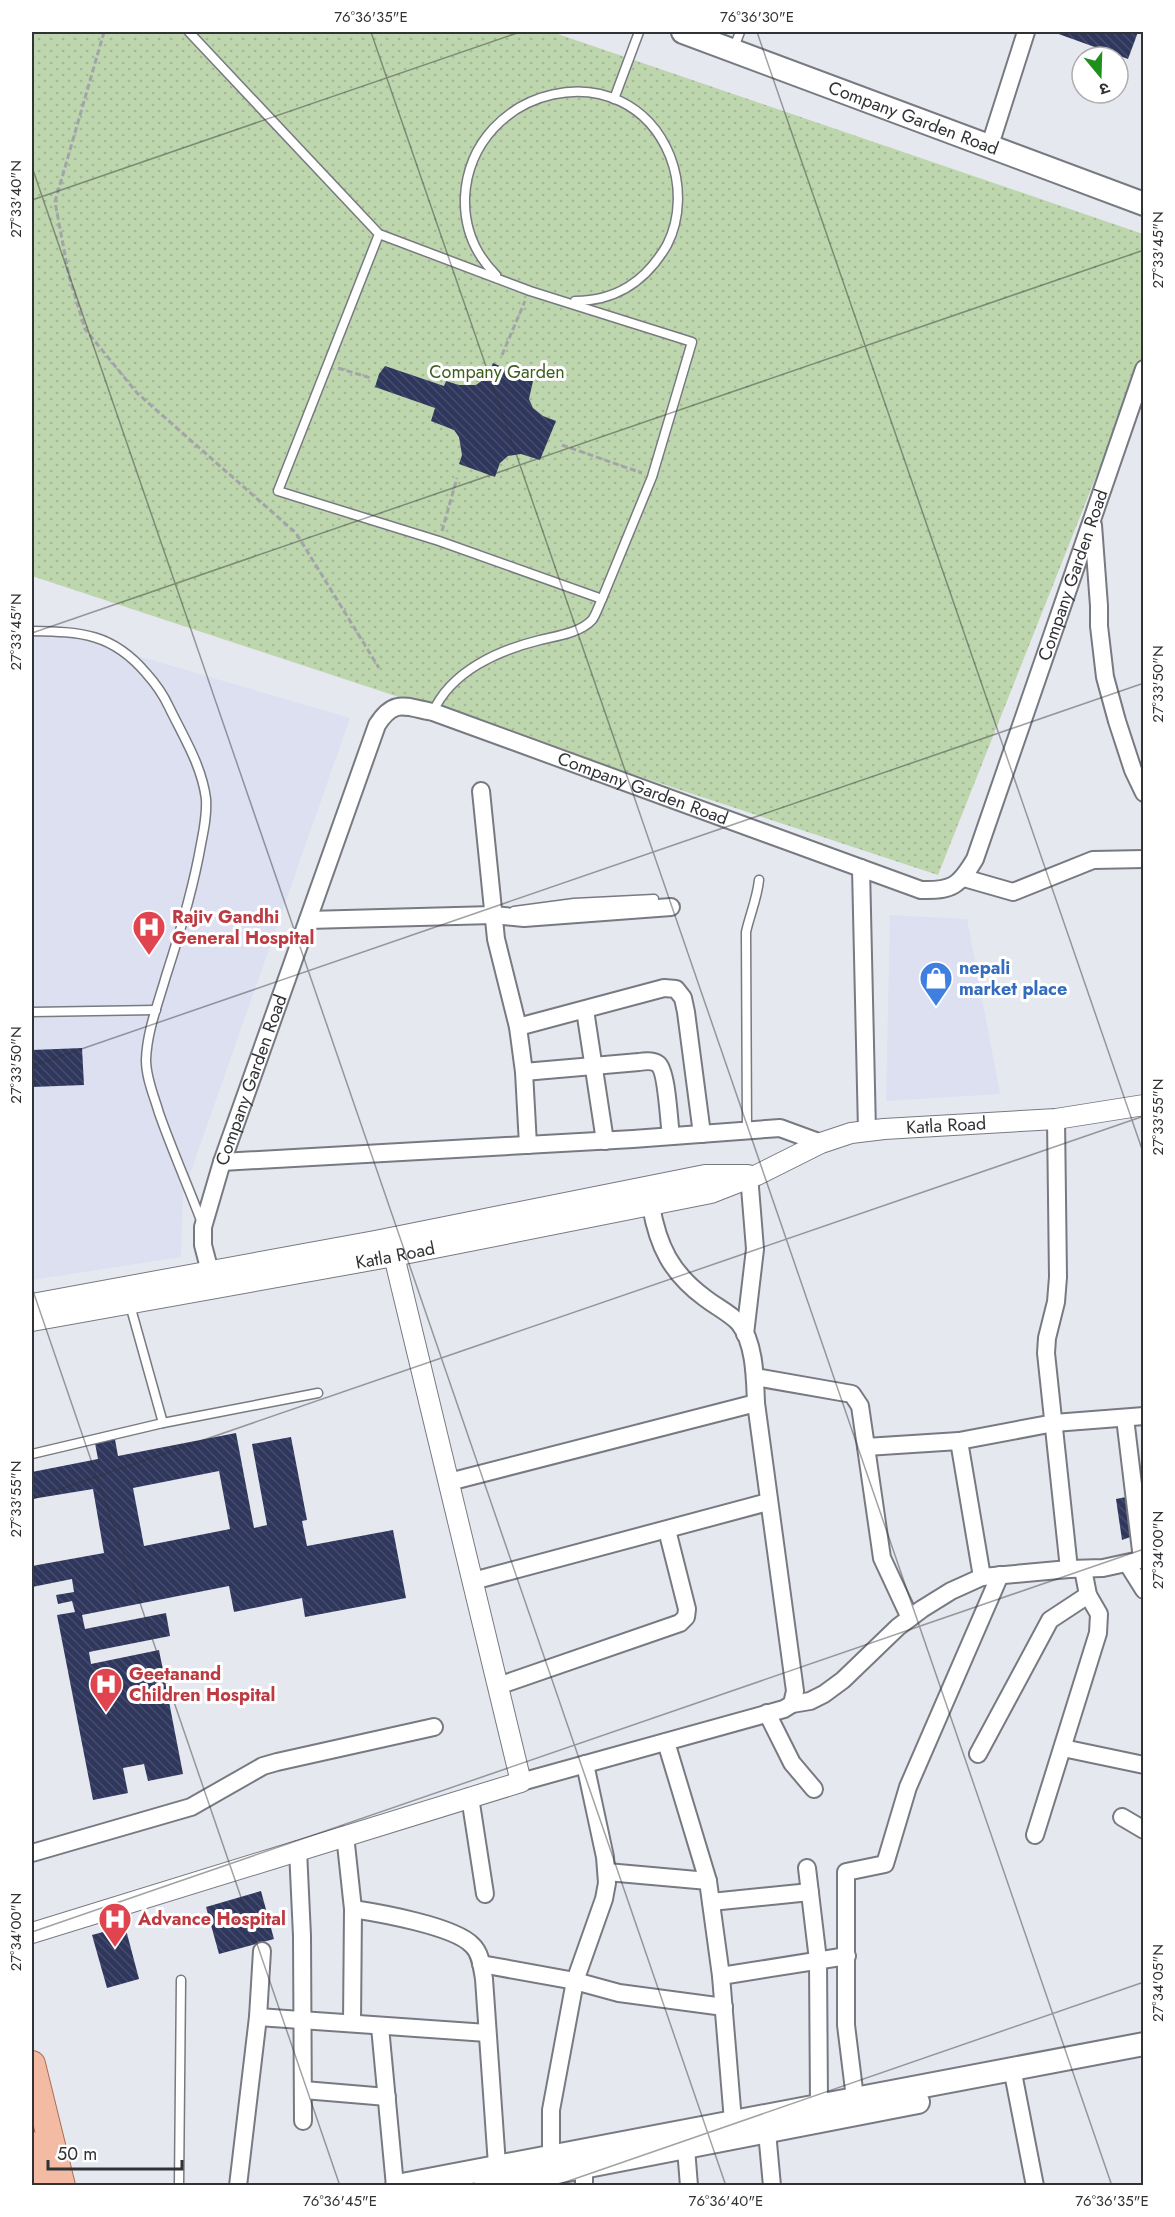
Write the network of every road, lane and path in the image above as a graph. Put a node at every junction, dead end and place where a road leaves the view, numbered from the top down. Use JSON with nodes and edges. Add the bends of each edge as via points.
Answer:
{"nodes":[{"id":1,"x":104,"y":32,"type":"edge"},
{"id":2,"x":189,"y":32,"type":"edge"},
{"id":3,"x":639,"y":32,"type":"edge"},
{"id":4,"x":683,"y":32,"type":"edge"},
{"id":5,"x":1026,"y":32,"type":"edge"},
{"id":6,"x":737,"y":41,"type":"edge"},
{"id":7,"x":614,"y":99,"type":"junction"},
{"id":8,"x":990,"y":145,"type":"junction"},
{"id":9,"x":1143,"y":204,"type":"edge"},
{"id":10,"x":379,"y":234,"type":"junction"},
{"id":11,"x":500,"y":278,"type":"junction"},
{"id":12,"x":530,"y":291,"type":"junction"},
{"id":13,"x":566,"y":301,"type":"junction"},
{"id":14,"x":502,"y":355,"type":"dead end"},
{"id":15,"x":328,"y":364,"type":"junction"},
{"id":16,"x":1143,"y":369,"type":"edge"},
{"id":17,"x":371,"y":378,"type":"dead end"},
{"id":18,"x":562,"y":445,"type":"dead end"},
{"id":19,"x":652,"y":477,"type":"junction"},
{"id":20,"x":457,"y":478,"type":"dead end"},
{"id":21,"x":1092,"y":517,"type":"junction"},
{"id":22,"x":439,"y":541,"type":"junction"},
{"id":23,"x":602,"y":599,"type":"junction"},
{"id":24,"x":32,"y":631,"type":"edge"},
{"id":25,"x":379,"y":668,"type":"dead end"},
{"id":26,"x":433,"y":712,"type":"junction"},
{"id":27,"x":481,"y":791,"type":"dead end"},
{"id":28,"x":1143,"y":793,"type":"edge"},
{"id":29,"x":1143,"y":859,"type":"edge"},
{"id":30,"x":861,"y":868,"type":"junction"},
{"id":31,"x":964,"y":878,"type":"junction"},
{"id":32,"x":759,"y":880,"type":"dead end"},
{"id":33,"x":654,"y":899,"type":"dead end"},
{"id":34,"x":671,"y":907,"type":"dead end"},
{"id":35,"x":493,"y":915,"type":"junction"},
{"id":36,"x":308,"y":920,"type":"junction"},
{"id":37,"x":156,"y":1010,"type":"junction"},
{"id":38,"x":585,"y":1010,"type":"junction"},
{"id":39,"x":32,"y":1012,"type":"edge"},
{"id":40,"x":518,"y":1028,"type":"junction"},
{"id":41,"x":593,"y":1066,"type":"junction"},
{"id":42,"x":524,"y":1072,"type":"junction"},
{"id":43,"x":1143,"y":1105,"type":"edge"},
{"id":44,"x":1056,"y":1119,"type":"junction"},
{"id":45,"x":867,"y":1131,"type":"junction"},
{"id":46,"x":747,"y":1132,"type":"junction"},
{"id":47,"x":702,"y":1134,"type":"junction"},
{"id":48,"x":671,"y":1136,"type":"junction"},
{"id":49,"x":605,"y":1141,"type":"junction"},
{"id":50,"x":821,"y":1143,"type":"junction"},
{"id":51,"x":528,"y":1145,"type":"junction"},
{"id":52,"x":222,"y":1162,"type":"junction"},
{"id":53,"x":751,"y":1176,"type":"junction"},
{"id":54,"x":620,"y":1202,"type":"junction"},
{"id":55,"x":651,"y":1206,"type":"junction"},
{"id":56,"x":203,"y":1227,"type":"junction"},
{"id":57,"x":382,"y":1252,"type":"junction"},
{"id":58,"x":212,"y":1281,"type":"junction"},
{"id":59,"x":128,"y":1296,"type":"junction"},
{"id":60,"x":32,"y":1304,"type":"edge"},
{"id":61,"x":32,"y":1321,"type":"edge"},
{"id":62,"x":745,"y":1334,"type":"junction"},
{"id":63,"x":755,"y":1377,"type":"junction"},
{"id":64,"x":318,"y":1393,"type":"dead end"},
{"id":65,"x":756,"y":1403,"type":"junction"},
{"id":66,"x":1143,"y":1416,"type":"edge"},
{"id":67,"x":1125,"y":1418,"type":"junction"},
{"id":68,"x":163,"y":1423,"type":"junction"},
{"id":69,"x":1054,"y":1423,"type":"junction"},
{"id":70,"x":959,"y":1441,"type":"junction"},
{"id":71,"x":866,"y":1447,"type":"junction"},
{"id":72,"x":32,"y":1454,"type":"edge"},
{"id":73,"x":449,"y":1482,"type":"junction"},
{"id":74,"x":768,"y":1502,"type":"junction"},
{"id":75,"x":667,"y":1530,"type":"junction"},
{"id":76,"x":1138,"y":1560,"type":"edge"},
{"id":77,"x":1076,"y":1569,"type":"junction"},
{"id":78,"x":1000,"y":1575,"type":"junction"},
{"id":79,"x":982,"y":1577,"type":"junction"},
{"id":80,"x":473,"y":1581,"type":"junction"},
{"id":81,"x":1143,"y":1590,"type":"edge"},
{"id":82,"x":1088,"y":1595,"type":"junction"},
{"id":83,"x":909,"y":1618,"type":"junction"},
{"id":84,"x":498,"y":1686,"type":"junction"},
{"id":85,"x":792,"y":1704,"type":"junction"},
{"id":86,"x":767,"y":1713,"type":"junction"},
{"id":87,"x":434,"y":1726,"type":"dead end"},
{"id":88,"x":666,"y":1742,"type":"junction"},
{"id":89,"x":1063,"y":1748,"type":"junction"},
{"id":90,"x":978,"y":1754,"type":"dead end"},
{"id":91,"x":1143,"y":1763,"type":"edge"},
{"id":92,"x":585,"y":1764,"type":"junction"},
{"id":93,"x":521,"y":1782,"type":"junction"},
{"id":94,"x":814,"y":1789,"type":"dead end"},
{"id":95,"x":470,"y":1797,"type":"junction"},
{"id":96,"x":1122,"y":1817,"type":"dead end"},
{"id":97,"x":1143,"y":1830,"type":"edge"},
{"id":98,"x":1035,"y":1834,"type":"dead end"},
{"id":99,"x":345,"y":1836,"type":"junction"},
{"id":100,"x":298,"y":1850,"type":"junction"},
{"id":101,"x":32,"y":1854,"type":"edge"},
{"id":102,"x":807,"y":1868,"type":"dead end"},
{"id":103,"x":607,"y":1872,"type":"junction"},
{"id":104,"x":708,"y":1881,"type":"junction"},
{"id":105,"x":810,"y":1892,"type":"junction"},
{"id":106,"x":484,"y":1894,"type":"dead end"},
{"id":107,"x":711,"y":1902,"type":"junction"},
{"id":108,"x":353,"y":1909,"type":"junction"},
{"id":109,"x":32,"y":1933,"type":"edge"},
{"id":110,"x":262,"y":1952,"type":"dead end"},
{"id":111,"x":847,"y":1956,"type":"junction"},
{"id":112,"x":818,"y":1960,"type":"junction"},
{"id":113,"x":481,"y":1964,"type":"junction"},
{"id":114,"x":722,"y":1976,"type":"junction"},
{"id":115,"x":181,"y":1980,"type":"dead end"},
{"id":116,"x":575,"y":1981,"type":"junction"},
{"id":117,"x":724,"y":2007,"type":"junction"},
{"id":118,"x":258,"y":2017,"type":"junction"},
{"id":119,"x":303,"y":2022,"type":"junction"},
{"id":120,"x":352,"y":2023,"type":"junction"},
{"id":121,"x":380,"y":2027,"type":"junction"},
{"id":122,"x":487,"y":2033,"type":"junction"},
{"id":123,"x":1143,"y":2044,"type":"edge"},
{"id":124,"x":1143,"y":2060,"type":"edge"},
{"id":125,"x":32,"y":2064,"type":"edge"},
{"id":126,"x":1013,"y":2076,"type":"junction"},
{"id":127,"x":304,"y":2090,"type":"junction"},
{"id":128,"x":387,"y":2097,"type":"junction"},
{"id":129,"x":855,"y":2098,"type":"junction"},
{"id":130,"x":819,"y":2105,"type":"junction"},
{"id":131,"x":303,"y":2121,"type":"dead end"},
{"id":132,"x":733,"y":2121,"type":"junction"},
{"id":133,"x":767,"y":2132,"type":"junction"},
{"id":134,"x":32,"y":2145,"type":"edge"},
{"id":135,"x":686,"y":2148,"type":"junction"},
{"id":136,"x":551,"y":2156,"type":"junction"},
{"id":137,"x":497,"y":2165,"type":"junction"},
{"id":138,"x":584,"y":2176,"type":"edge"},
{"id":139,"x":527,"y":2181,"type":"edge"},
{"id":140,"x":42,"y":2186,"type":"edge"},
{"id":141,"x":62,"y":2186,"type":"edge"},
{"id":142,"x":179,"y":2186,"type":"edge"},
{"id":143,"x":238,"y":2186,"type":"edge"},
{"id":144,"x":396,"y":2186,"type":"edge"},
{"id":145,"x":484,"y":2186,"type":"edge"},
{"id":146,"x":689,"y":2186,"type":"edge"},
{"id":147,"x":772,"y":2186,"type":"edge"},
{"id":148,"x":1035,"y":2186,"type":"edge"}],
"edges":[{"from":1,"to":25,"type":"path","via":[[55,202],[69,276],[86,329],[137,393],[296,533]]},
{"from":2,"to":10,"type":"lane"},
{"from":3,"to":7,"type":"lane"},
{"from":4,"to":6,"type":"main road","name":"Company Garden Road"},
{"from":5,"to":8,"type":"street"},
{"from":6,"to":8,"type":"main road","name":"Company Garden Road"},
{"from":7,"to":11,"type":"lane","via":[[581,91],[554,93],[529,101],[487,134],[473,158],[466,183],[465,210],[470,236],[481,260]]},
{"from":7,"to":13,"type":"lane","via":[[632,107],[651,124],[665,145],[675,168],[676,218],[659,257],[637,282],[615,295],[592,301]]},
{"from":8,"to":9,"type":"main road","name":"Company Garden Road"},
{"from":10,"to":11,"type":"lane"},
{"from":10,"to":15,"type":"lane"},
{"from":11,"to":12,"type":"lane"},
{"from":12,"to":13,"type":"lane"},
{"from":12,"to":14,"type":"path"},
{"from":13,"to":19,"type":"lane","via":[[692,342]]},
{"from":15,"to":17,"type":"path"},
{"from":15,"to":22,"type":"lane","via":[[278,491]]},
{"from":16,"to":21,"type":"street","name":"Company Garden Road"},
{"from":18,"to":19,"type":"path"},
{"from":19,"to":23,"type":"lane"},
{"from":20,"to":22,"type":"path"},
{"from":21,"to":28,"type":"street","via":[[1105,676]]},
{"from":21,"to":31,"type":"street","name":"Company Garden Road","via":[[975,859]]},
{"from":22,"to":23,"type":"lane"},
{"from":23,"to":26,"type":"lane","via":[[592,620],[582,627],[498,653],[468,671],[439,698]]},
{"from":24,"to":37,"type":"lane","via":[[73,632],[122,649],[167,702],[201,778],[206,819],[198,864]]},
{"from":26,"to":30,"type":"street","name":"Company Garden Road"},
{"from":26,"to":36,"type":"street","name":"Company Garden Road","via":[[399,706],[386,710],[376,724]]},
{"from":27,"to":35,"type":"street"},
{"from":29,"to":31,"type":"street","via":[[1093,860],[1013,892]]},
{"from":30,"to":31,"type":"street","name":"Company Garden Road","via":[[921,890],[952,888]]},
{"from":30,"to":45,"type":"street"},
{"from":32,"to":46,"type":"lane","via":[[746,932]]},
{"from":33,"to":35,"type":"lane","via":[[574,903]]},
{"from":34,"to":35,"type":"street","via":[[524,918]]},
{"from":35,"to":36,"type":"street"},
{"from":35,"to":40,"type":"street"},
{"from":36,"to":52,"type":"street","name":"Company Garden Road"},
{"from":37,"to":39,"type":"lane"},
{"from":37,"to":56,"type":"lane","via":[[147,1045],[149,1079]]},
{"from":38,"to":40,"type":"street"},
{"from":38,"to":41,"type":"street"},
{"from":38,"to":47,"type":"street","via":[[664,988],[676,989],[686,1012]]},
{"from":40,"to":42,"type":"street"},
{"from":41,"to":42,"type":"street"},
{"from":41,"to":48,"type":"street","via":[[650,1061],[658,1064],[664,1080]]},
{"from":41,"to":49,"type":"street"},
{"from":42,"to":51,"type":"street"},
{"from":43,"to":44,"type":"street","name":"Katla Road"},
{"from":44,"to":45,"type":"street","name":"Katla Road"},
{"from":44,"to":69,"type":"street","via":[[1058,1277],[1046,1353]]},
{"from":45,"to":50,"type":"street","name":"Katla Road"},
{"from":46,"to":47,"type":"street"},
{"from":46,"to":50,"type":"street","via":[[780,1128]]},
{"from":47,"to":48,"type":"street"},
{"from":48,"to":49,"type":"street"},
{"from":49,"to":51,"type":"street"},
{"from":50,"to":53,"type":"street","name":"Katla Road"},
{"from":51,"to":52,"type":"street"},
{"from":52,"to":56,"type":"street","name":"Company Garden Road"},
{"from":53,"to":54,"type":"street","name":"Katla Road","via":[[705,1175]]},
{"from":53,"to":55,"type":"street","name":"Katla Road","via":[[711,1193]]},
{"from":53,"to":62,"type":"street","via":[[755,1250]]},
{"from":54,"to":55,"type":"street","name":"Katla Road"},
{"from":54,"to":57,"type":"street","name":"Katla Road"},
{"from":55,"to":62,"type":"street","via":[[654,1226],[677,1273],[738,1322]]},
{"from":56,"to":58,"type":"street","name":"Company Garden Road"},
{"from":57,"to":58,"type":"street","name":"Katla Road"},
{"from":57,"to":73,"type":"street"},
{"from":58,"to":59,"type":"street","name":"Katla Road"},
{"from":59,"to":60,"type":"street","name":"Katla Road"},
{"from":59,"to":61,"type":"street","name":"Katla Road"},
{"from":59,"to":68,"type":"lane"},
{"from":62,"to":63,"type":"street"},
{"from":63,"to":65,"type":"street"},
{"from":63,"to":71,"type":"street","via":[[852,1394],[860,1406]]},
{"from":64,"to":68,"type":"lane"},
{"from":65,"to":73,"type":"street"},
{"from":65,"to":74,"type":"street"},
{"from":66,"to":67,"type":"street"},
{"from":67,"to":69,"type":"street"},
{"from":67,"to":76,"type":"street"},
{"from":68,"to":72,"type":"lane"},
{"from":69,"to":70,"type":"street"},
{"from":69,"to":77,"type":"street"},
{"from":70,"to":71,"type":"street"},
{"from":70,"to":79,"type":"street"},
{"from":71,"to":83,"type":"street","via":[[882,1558]]},
{"from":73,"to":80,"type":"street"},
{"from":74,"to":75,"type":"street"},
{"from":74,"to":85,"type":"street","via":[[795,1691]]},
{"from":75,"to":80,"type":"street"},
{"from":75,"to":84,"type":"street","via":[[687,1609],[680,1623]]},
{"from":76,"to":77,"type":"street"},
{"from":76,"to":81,"type":"street"},
{"from":77,"to":78,"type":"street"},
{"from":77,"to":82,"type":"street"},
{"from":78,"to":79,"type":"street"},
{"from":78,"to":111,"type":"street","via":[[908,1786],[885,1864],[846,1872]]},
{"from":79,"to":83,"type":"street"},
{"from":80,"to":84,"type":"street"},
{"from":82,"to":89,"type":"street","via":[[1099,1614],[1098,1633]]},
{"from":82,"to":90,"type":"street","via":[[1050,1620]]},
{"from":83,"to":85,"type":"street","via":[[824,1694]]},
{"from":84,"to":93,"type":"street"},
{"from":85,"to":86,"type":"street"},
{"from":86,"to":88,"type":"street"},
{"from":86,"to":94,"type":"street","via":[[792,1763]]},
{"from":87,"to":101,"type":"street","via":[[263,1766],[183,1810]]},
{"from":88,"to":92,"type":"street"},
{"from":88,"to":104,"type":"street"},
{"from":89,"to":91,"type":"street"},
{"from":89,"to":98,"type":"street"},
{"from":92,"to":93,"type":"street"},
{"from":92,"to":103,"type":"street"},
{"from":93,"to":95,"type":"street"},
{"from":95,"to":99,"type":"street"},
{"from":95,"to":106,"type":"street"},
{"from":96,"to":97,"type":"street"},
{"from":99,"to":100,"type":"street"},
{"from":99,"to":108,"type":"street"},
{"from":100,"to":109,"type":"street"},
{"from":100,"to":119,"type":"street"},
{"from":102,"to":105,"type":"street"},
{"from":103,"to":104,"type":"street"},
{"from":103,"to":116,"type":"street","via":[[604,1899]]},
{"from":104,"to":107,"type":"street"},
{"from":105,"to":107,"type":"street"},
{"from":105,"to":112,"type":"street"},
{"from":107,"to":114,"type":"street"},
{"from":108,"to":113,"type":"street","via":[[388,1914],[454,1934],[472,1944]]},
{"from":108,"to":120,"type":"street"},
{"from":110,"to":118,"type":"street"},
{"from":111,"to":112,"type":"street"},
{"from":111,"to":129,"type":"street","via":[[846,2025]]},
{"from":112,"to":114,"type":"street"},
{"from":112,"to":130,"type":"street"},
{"from":113,"to":116,"type":"street"},
{"from":113,"to":122,"type":"street"},
{"from":114,"to":117,"type":"street"},
{"from":115,"to":142,"type":"lane"},
{"from":116,"to":117,"type":"street","via":[[644,1997]]},
{"from":116,"to":136,"type":"street","via":[[552,2099]]},
{"from":117,"to":132,"type":"street"},
{"from":118,"to":119,"type":"street"},
{"from":118,"to":143,"type":"street"},
{"from":119,"to":120,"type":"street"},
{"from":119,"to":127,"type":"street"},
{"from":120,"to":121,"type":"street"},
{"from":121,"to":122,"type":"street"},
{"from":121,"to":128,"type":"street"},
{"from":122,"to":137,"type":"street"},
{"from":123,"to":126,"type":"main road"},
{"from":124,"to":126,"type":"main road"},
{"from":125,"to":141,"type":"main road"},
{"from":126,"to":129,"type":"main road"},
{"from":126,"to":133,"type":"main road"},
{"from":126,"to":148,"type":"street"},
{"from":127,"to":128,"type":"street"},
{"from":127,"to":131,"type":"street"},
{"from":128,"to":144,"type":"street"},
{"from":129,"to":130,"type":"main road"},
{"from":130,"to":132,"type":"main road"},
{"from":132,"to":136,"type":"main road"},
{"from":133,"to":135,"type":"main road"},
{"from":133,"to":147,"type":"street"},
{"from":134,"to":140,"type":"main road"},
{"from":135,"to":138,"type":"main road"},
{"from":135,"to":146,"type":"street"},
{"from":136,"to":137,"type":"main road"},
{"from":137,"to":144,"type":"main road"},
{"from":138,"to":139,"type":"main road"},
{"from":139,"to":145,"type":"main road"}]}
